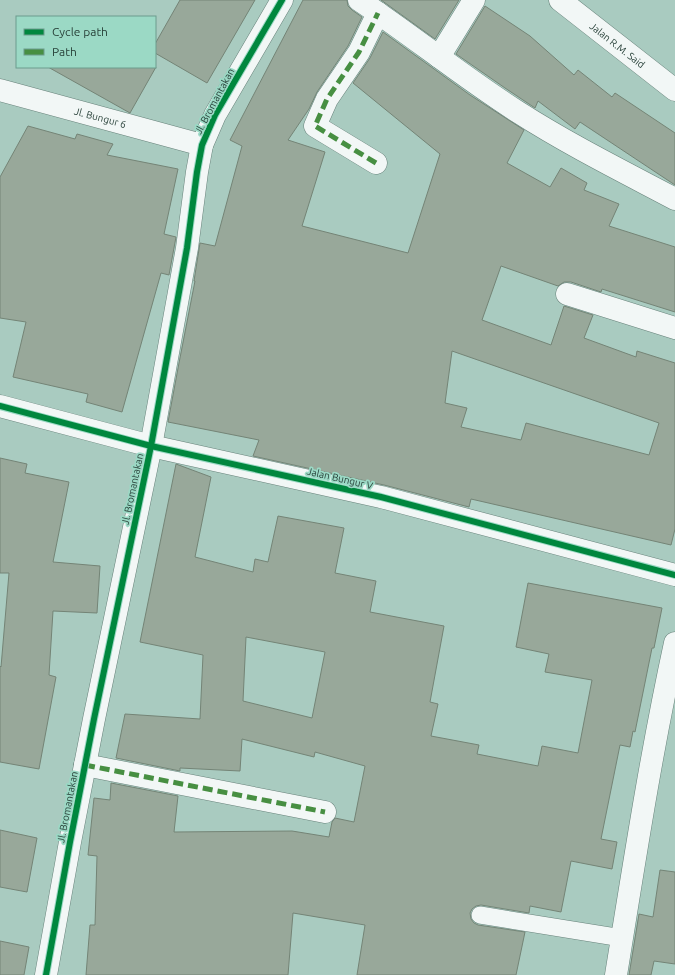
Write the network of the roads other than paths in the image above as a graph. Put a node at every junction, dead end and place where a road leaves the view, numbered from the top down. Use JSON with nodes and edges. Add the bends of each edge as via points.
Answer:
{"nodes":[{"id":1,"x":282,"y":0,"type":"edge"},
{"id":2,"x":359,"y":0,"type":"edge"},
{"id":3,"x":474,"y":0,"type":"edge"},
{"id":4,"x":560,"y":0,"type":"edge"},
{"id":5,"x":378,"y":13,"type":"junction"},
{"id":6,"x":439,"y":57,"type":"junction"},
{"id":7,"x":0,"y":90,"type":"edge"},
{"id":8,"x":675,"y":90,"type":"edge"},
{"id":9,"x":202,"y":145,"type":"junction"},
{"id":10,"x":376,"y":163,"type":"dead end"},
{"id":11,"x":675,"y":199,"type":"edge"},
{"id":12,"x":567,"y":294,"type":"dead end"},
{"id":13,"x":675,"y":328,"type":"edge"},
{"id":14,"x":0,"y":406,"type":"edge"},
{"id":15,"x":151,"y":446,"type":"junction"},
{"id":16,"x":675,"y":575,"type":"edge"},
{"id":17,"x":675,"y":643,"type":"edge"},
{"id":18,"x":85,"y":765,"type":"junction"},
{"id":19,"x":325,"y":812,"type":"dead end"},
{"id":20,"x":480,"y":915,"type":"dead end"},
{"id":21,"x":622,"y":938,"type":"junction"},
{"id":22,"x":46,"y":975,"type":"edge"},
{"id":23,"x":616,"y":975,"type":"edge"}],
"edges":[{"from":1,"to":9,"type":"street","name":"Jl. Bromantakan","via":[[215,115]]},
{"from":2,"to":5,"type":"street"},
{"from":3,"to":6,"type":"street"},
{"from":4,"to":8,"type":"street","name":"Jalan R.M. Said"},
{"from":5,"to":6,"type":"street"},
{"from":5,"to":10,"type":"street","via":[[359,52],[327,99],[315,126]]},
{"from":6,"to":11,"type":"street","via":[[518,112],[573,145]]},
{"from":7,"to":9,"type":"street","name":"Jl. Bungur 6"},
{"from":9,"to":15,"type":"street","name":"Jl. Bromantakan","via":[[187,248]]},
{"from":12,"to":13,"type":"street"},
{"from":14,"to":15,"type":"street","name":"Jalan Bungur V"},
{"from":15,"to":16,"type":"street","name":"Jalan Bungur V","via":[[381,497]]},
{"from":15,"to":18,"type":"street","name":"Jl. Bromantakan"},
{"from":17,"to":21,"type":"street"},
{"from":18,"to":19,"type":"street"},
{"from":18,"to":22,"type":"street","name":"Jl. Bromantakan"},
{"from":20,"to":21,"type":"lane"},
{"from":21,"to":23,"type":"street"}]}
